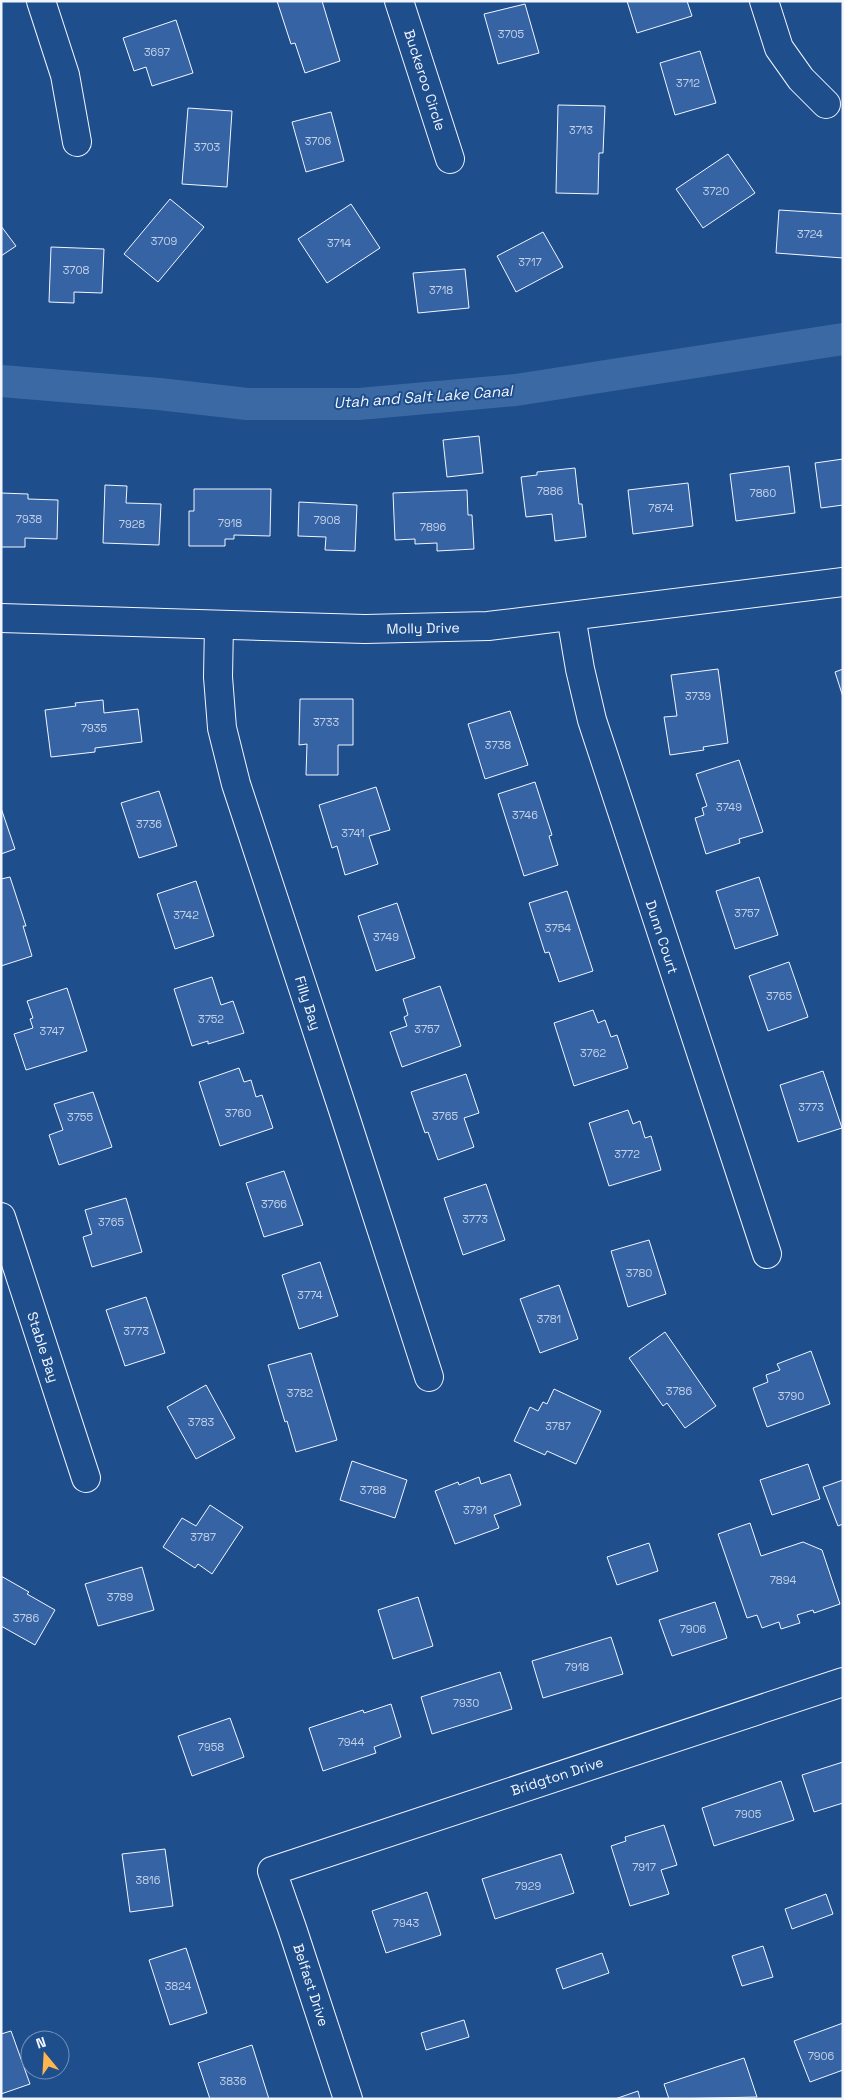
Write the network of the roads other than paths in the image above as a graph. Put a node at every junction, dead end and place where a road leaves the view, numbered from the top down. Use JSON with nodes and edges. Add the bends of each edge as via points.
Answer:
{"nodes":[{"id":1,"x":40,"y":1,"type":"edge"},
{"id":2,"x":398,"y":1,"type":"edge"},
{"id":3,"x":764,"y":1,"type":"edge"},
{"id":4,"x":826,"y":104,"type":"dead end"},
{"id":5,"x":77,"y":142,"type":"dead end"},
{"id":6,"x":450,"y":159,"type":"dead end"},
{"id":7,"x":843,"y":582,"type":"edge"},
{"id":8,"x":572,"y":616,"type":"junction"},
{"id":9,"x":1,"y":618,"type":"edge"},
{"id":10,"x":219,"y":625,"type":"junction"},
{"id":11,"x":1,"y":1217,"type":"edge"},
{"id":12,"x":767,"y":1254,"type":"dead end"},
{"id":13,"x":429,"y":1377,"type":"dead end"},
{"id":14,"x":86,"y":1478,"type":"dead end"},
{"id":15,"x":843,"y":1682,"type":"edge"},
{"id":16,"x":272,"y":1871,"type":"joint"},
{"id":17,"x":348,"y":2099,"type":"edge"}],
"edges":[{"from":1,"to":5,"type":"street","via":[[65,75]]},
{"from":2,"to":6,"type":"street","name":"Buckeroo Circle"},
{"from":3,"to":4,"type":"street","via":[[779,48],[801,79]]},
{"from":7,"to":8,"type":"street","name":"Molly Drive"},
{"from":8,"to":10,"type":"street","name":"Molly Drive","via":[[460,627],[365,629]]},
{"from":8,"to":12,"type":"street","name":"Dunn Court","via":[[594,728]]},
{"from":9,"to":10,"type":"street","name":"Molly Drive"},
{"from":10,"to":13,"type":"street","name":"Filly Bay","via":[[218,677],[222,728],[236,784]]},
{"from":11,"to":14,"type":"street","name":"Stable Bay"},
{"from":15,"to":16,"type":"street","name":"Bridgton Drive"},
{"from":16,"to":17,"type":"street","name":"Belfast Drive"}]}
